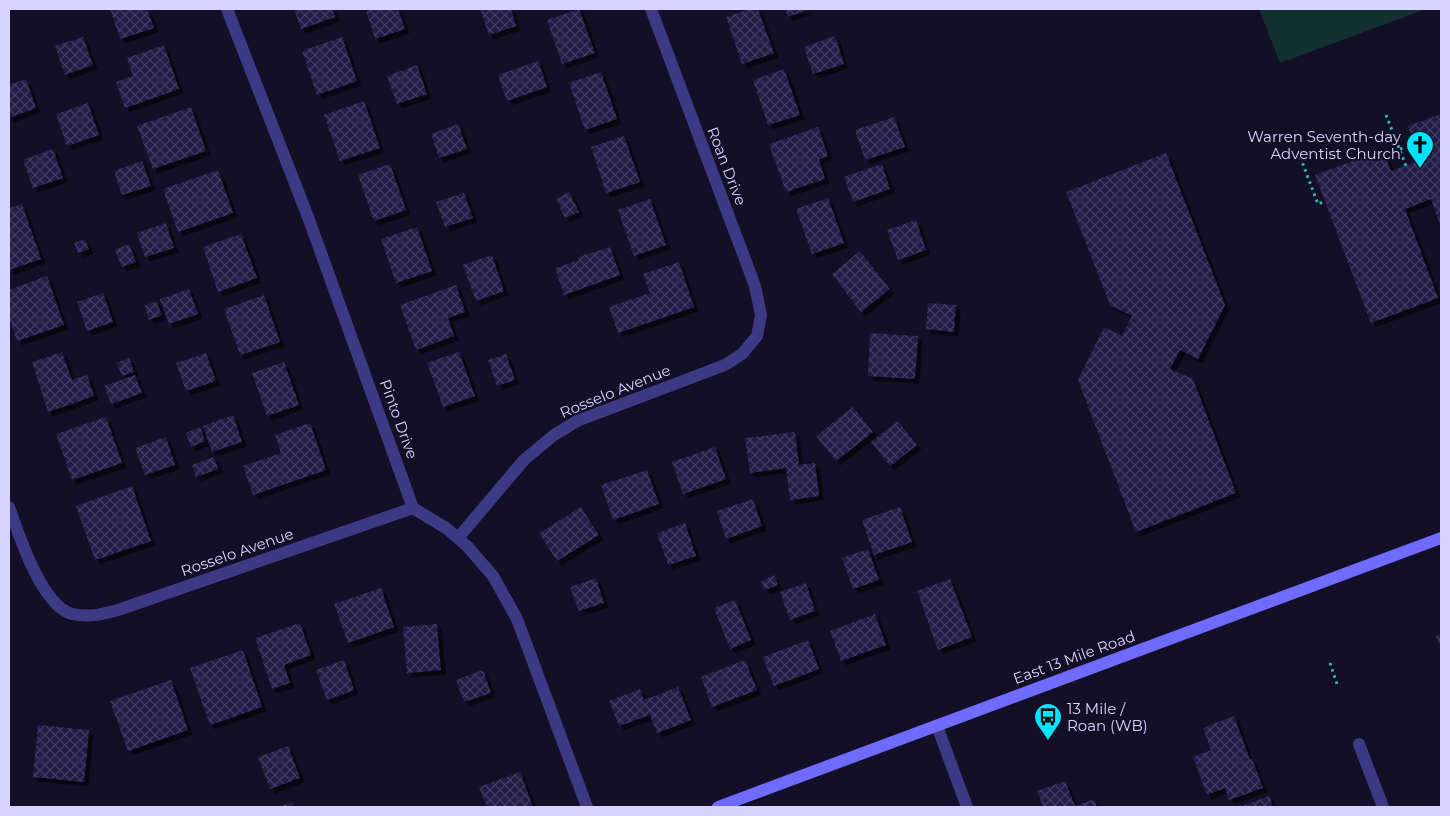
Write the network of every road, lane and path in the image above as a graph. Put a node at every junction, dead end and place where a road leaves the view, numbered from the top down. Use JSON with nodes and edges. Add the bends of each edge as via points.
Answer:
{"nodes":[{"id":1,"x":227,"y":9,"type":"edge"},
{"id":2,"x":651,"y":9,"type":"edge"},
{"id":3,"x":1386,"y":115,"type":"dead end"},
{"id":4,"x":1414,"y":144,"type":"dead end"},
{"id":5,"x":1400,"y":149,"type":"junction"},
{"id":6,"x":1298,"y":151,"type":"dead end"},
{"id":7,"x":1406,"y":166,"type":"dead end"},
{"id":8,"x":1325,"y":201,"type":"dead end"},
{"id":9,"x":758,"y":336,"type":"joint"},
{"id":10,"x":9,"y":507,"type":"edge"},
{"id":11,"x":413,"y":508,"type":"junction"},
{"id":12,"x":458,"y":538,"type":"junction"},
{"id":13,"x":1441,"y":538,"type":"edge"},
{"id":14,"x":1330,"y":663,"type":"dead end"},
{"id":15,"x":1337,"y":684,"type":"dead end"},
{"id":16,"x":937,"y":726,"type":"junction"},
{"id":17,"x":1359,"y":744,"type":"dead end"},
{"id":18,"x":587,"y":807,"type":"edge"},
{"id":19,"x":718,"y":807,"type":"edge"},
{"id":20,"x":967,"y":807,"type":"edge"},
{"id":21,"x":1383,"y":807,"type":"edge"}],
"edges":[{"from":1,"to":11,"type":"street","name":"Pinto Drive","via":[[308,217]]},
{"from":2,"to":9,"type":"street","name":"Roan Drive","via":[[755,286],[761,314]]},
{"from":3,"to":5,"type":"path"},
{"from":4,"to":5,"type":"path"},
{"from":5,"to":7,"type":"path"},
{"from":6,"to":8,"type":"path","via":[[1318,204]]},
{"from":9,"to":12,"type":"street","name":"Rosselo Avenue","via":[[742,354],[725,365],[600,411],[554,435],[524,460]]},
{"from":10,"to":11,"type":"street","name":"Rosselo Avenue","via":[[29,561],[54,602],[70,613],[84,616],[121,609]]},
{"from":11,"to":12,"type":"street"},
{"from":12,"to":18,"type":"street","via":[[493,576],[517,619]]},
{"from":13,"to":16,"type":"main road","name":"East 13 Mile Road"},
{"from":14,"to":15,"type":"path"},
{"from":16,"to":19,"type":"main road","name":"East 13 Mile Road"},
{"from":16,"to":20,"type":"street"},
{"from":17,"to":21,"type":"street"}]}
